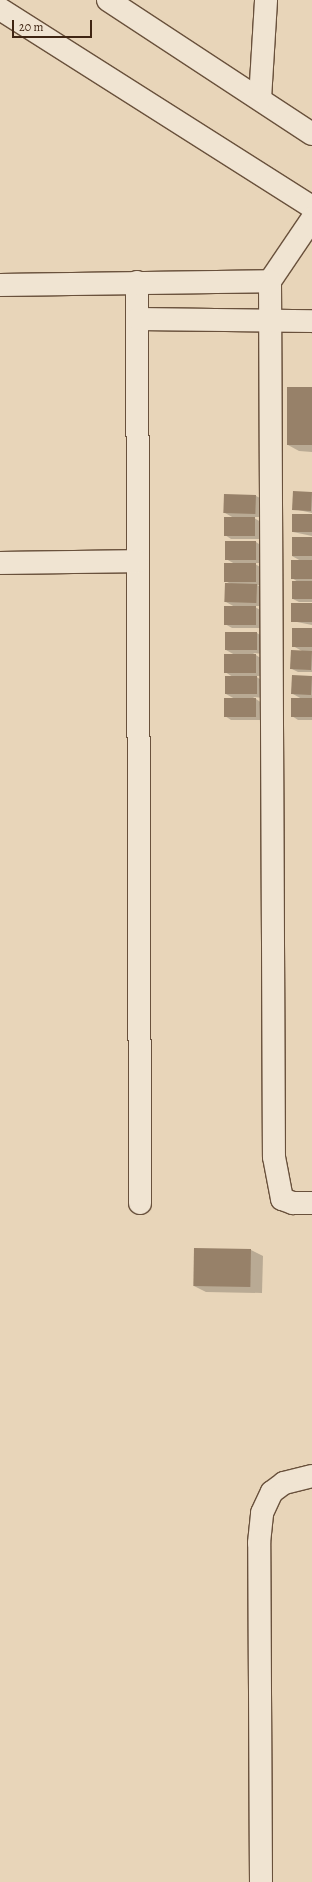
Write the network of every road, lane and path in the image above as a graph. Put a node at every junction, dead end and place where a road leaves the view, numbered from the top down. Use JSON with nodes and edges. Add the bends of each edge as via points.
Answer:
{"nodes":[{"id":1,"x":108,"y":0,"type":"edge"},
{"id":2,"x":266,"y":0,"type":"edge"},
{"id":3,"x":0,"y":9,"type":"edge"},
{"id":4,"x":260,"y":99,"type":"junction"},
{"id":5,"x":312,"y":134,"type":"edge"},
{"id":6,"x":312,"y":207,"type":"edge"},
{"id":7,"x":312,"y":219,"type":"edge"},
{"id":8,"x":270,"y":281,"type":"junction"},
{"id":9,"x":137,"y":282,"type":"junction"},
{"id":10,"x":0,"y":284,"type":"edge"},
{"id":11,"x":138,"y":319,"type":"junction"},
{"id":12,"x":272,"y":321,"type":"junction"},
{"id":13,"x":312,"y":321,"type":"edge"},
{"id":14,"x":138,"y":561,"type":"junction"},
{"id":15,"x":0,"y":563,"type":"edge"},
{"id":16,"x":140,"y":1203,"type":"dead end"},
{"id":17,"x":312,"y":1203,"type":"edge"},
{"id":18,"x":312,"y":1476,"type":"edge"},
{"id":19,"x":261,"y":1882,"type":"edge"}],
"edges":[{"from":1,"to":4,"type":"street"},
{"from":2,"to":4,"type":"street"},
{"from":3,"to":6,"type":"street"},
{"from":4,"to":5,"type":"street"},
{"from":7,"to":8,"type":"street"},
{"from":8,"to":9,"type":"street"},
{"from":8,"to":12,"type":"street"},
{"from":9,"to":10,"type":"street"},
{"from":9,"to":11,"type":"street"},
{"from":11,"to":12,"type":"street"},
{"from":11,"to":14,"type":"street"},
{"from":12,"to":13,"type":"street"},
{"from":12,"to":17,"type":"street","via":[[274,1157],[282,1199],[294,1203]]},
{"from":14,"to":15,"type":"street"},
{"from":14,"to":16,"type":"street"},
{"from":18,"to":19,"type":"street","via":[[284,1483],[272,1492],[262,1513],[259,1543]]}]}
